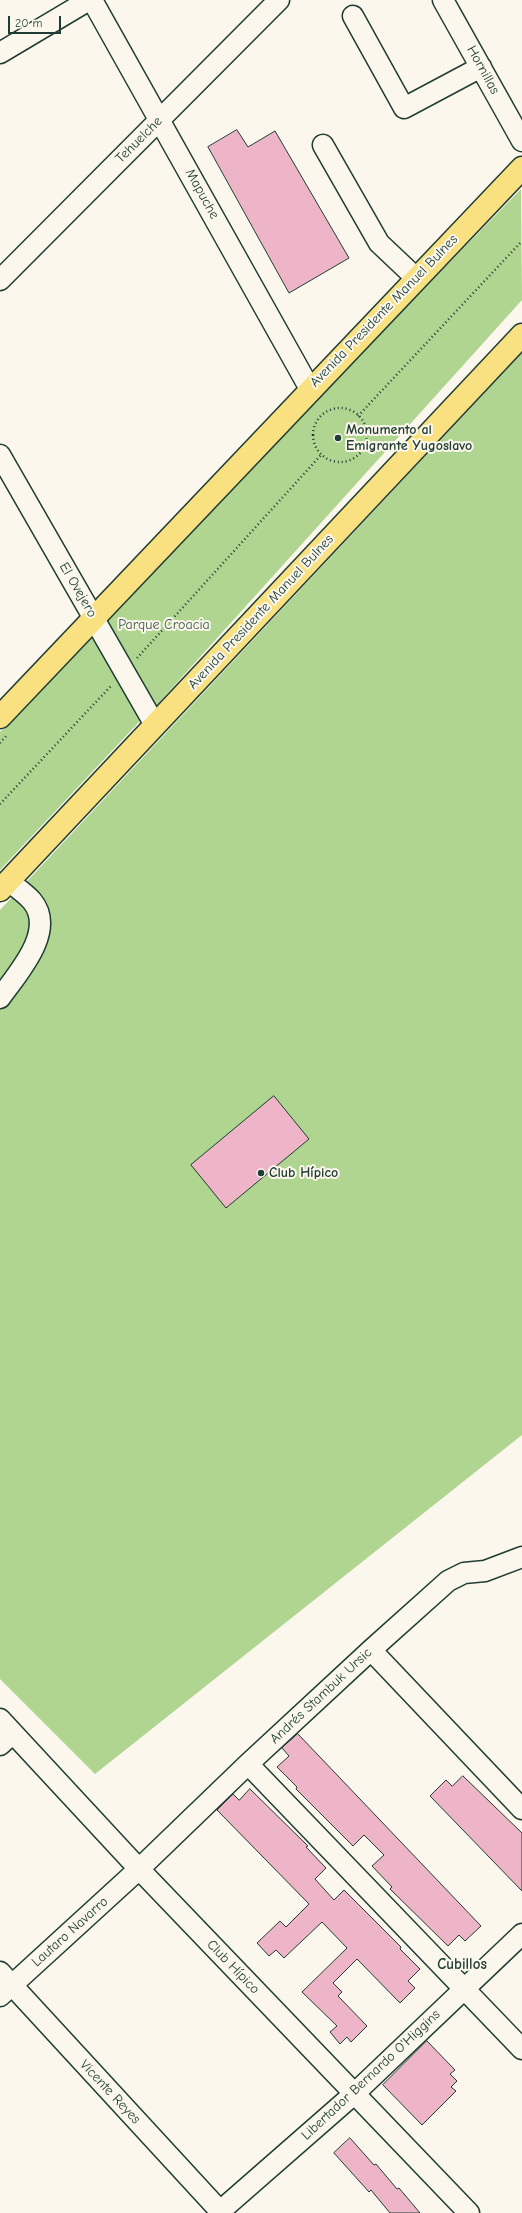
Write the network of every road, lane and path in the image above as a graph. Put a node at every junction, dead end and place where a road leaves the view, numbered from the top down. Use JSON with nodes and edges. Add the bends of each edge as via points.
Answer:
{"nodes":[{"id":1,"x":89,"y":0,"type":"edge"},
{"id":2,"x":92,"y":0,"type":"edge"},
{"id":3,"x":278,"y":0,"type":"edge"},
{"id":4,"x":443,"y":0,"type":"edge"},
{"id":5,"x":353,"y":16,"type":"dead end"},
{"id":6,"x":0,"y":53,"type":"edge"},
{"id":7,"x":481,"y":67,"type":"junction"},
{"id":8,"x":160,"y":119,"type":"junction"},
{"id":9,"x":522,"y":140,"type":"edge"},
{"id":10,"x":323,"y":145,"type":"dead end"},
{"id":11,"x":522,"y":168,"type":"edge"},
{"id":12,"x":522,"y":241,"type":"edge"},
{"id":13,"x":416,"y":278,"type":"junction"},
{"id":14,"x":0,"y":280,"type":"edge"},
{"id":15,"x":522,"y":335,"type":"edge"},
{"id":16,"x":310,"y":388,"type":"junction"},
{"id":17,"x":358,"y":416,"type":"junction"},
{"id":18,"x":0,"y":455,"type":"edge"},
{"id":19,"x":320,"y":455,"type":"junction"},
{"id":20,"x":94,"y":619,"type":"junction"},
{"id":21,"x":124,"y":672,"type":"junction"},
{"id":22,"x":0,"y":716,"type":"edge"},
{"id":23,"x":155,"y":725,"type":"junction"},
{"id":24,"x":0,"y":804,"type":"edge"},
{"id":25,"x":4,"y":885,"type":"edge"},
{"id":26,"x":0,"y":998,"type":"edge"},
{"id":27,"x":522,"y":1557,"type":"edge"},
{"id":28,"x":371,"y":1650,"type":"junction"},
{"id":29,"x":0,"y":1719,"type":"edge"},
{"id":30,"x":7,"y":1739,"type":"edge"},
{"id":31,"x":248,"y":1764,"type":"junction"},
{"id":32,"x":522,"y":1809,"type":"edge"},
{"id":33,"x":139,"y":1869,"type":"junction"},
{"id":34,"x":522,"y":1934,"type":"edge"},
{"id":35,"x":4,"y":1984,"type":"edge"},
{"id":36,"x":464,"y":1987,"type":"junction"},
{"id":37,"x":522,"y":2050,"type":"edge"},
{"id":38,"x":354,"y":2094,"type":"junction"},
{"id":39,"x":219,"y":2212,"type":"edge"},
{"id":40,"x":469,"y":2213,"type":"edge"}],
"edges":[{"from":1,"to":6,"type":"street"},
{"from":2,"to":8,"type":"street","name":"Mapuche"},
{"from":3,"to":8,"type":"street","name":"Tehuelche"},
{"from":4,"to":7,"type":"street","name":"Hornillas"},
{"from":5,"to":7,"type":"street","via":[[404,108]]},
{"from":7,"to":9,"type":"street","name":"Hornillas"},
{"from":8,"to":14,"type":"street","name":"Tehuelche"},
{"from":8,"to":16,"type":"street","name":"Mapuche"},
{"from":10,"to":13,"type":"street","via":[[379,243]]},
{"from":11,"to":13,"type":"main road","name":"Avenida Presidente Manuel Bulnes"},
{"from":12,"to":17,"type":"path"},
{"from":13,"to":16,"type":"main road","name":"Avenida Presidente Manuel Bulnes"},
{"from":15,"to":23,"type":"main road","name":"Avenida Presidente Manuel Bulnes"},
{"from":16,"to":20,"type":"main road","name":"Avenida Presidente Manuel Bulnes"},
{"from":17,"to":19,"type":"path","via":[[338,408],[321,415],[313,431],[313,440]]},
{"from":17,"to":19,"type":"path","via":[[366,428],[366,438],[360,454],[344,462],[328,460]]},
{"from":18,"to":20,"type":"street","name":"El Ovejero"},
{"from":19,"to":21,"type":"path"},
{"from":20,"to":21,"type":"street","name":"El Ovejero"},
{"from":20,"to":22,"type":"main road","name":"Avenida Presidente Manuel Bulnes"},
{"from":21,"to":23,"type":"street","name":"El Ovejero"},
{"from":21,"to":24,"type":"path"},
{"from":23,"to":25,"type":"main road","name":"Avenida Presidente Manuel Bulnes"},
{"from":25,"to":26,"type":"street","via":[[32,902],[39,927],[34,948]]},
{"from":27,"to":28,"type":"street","name":"Andrés Stambuk Ursic","via":[[485,1571],[464,1573],[448,1581]]},
{"from":28,"to":31,"type":"street","name":"Andrés Stambuk Ursic"},
{"from":28,"to":32,"type":"street"},
{"from":29,"to":30,"type":"street","name":"Club Hípico"},
{"from":30,"to":33,"type":"street","name":"Club Hípico"},
{"from":31,"to":33,"type":"street","name":"Andrés Stambuk Ursic"},
{"from":31,"to":36,"type":"street"},
{"from":33,"to":35,"type":"street","name":"Lautaro Navarro"},
{"from":33,"to":38,"type":"street","name":"Club Hípico"},
{"from":34,"to":36,"type":"street","name":"Libertador Bernardo O'Higgins"},
{"from":35,"to":39,"type":"street","name":"Vicente Reyes"},
{"from":36,"to":37,"type":"street"},
{"from":36,"to":38,"type":"street","name":"Libertador Bernardo O'Higgins"},
{"from":38,"to":39,"type":"street","name":"Libertador Bernardo O'Higgins"},
{"from":38,"to":40,"type":"street","name":"Club Hípico"}]}
